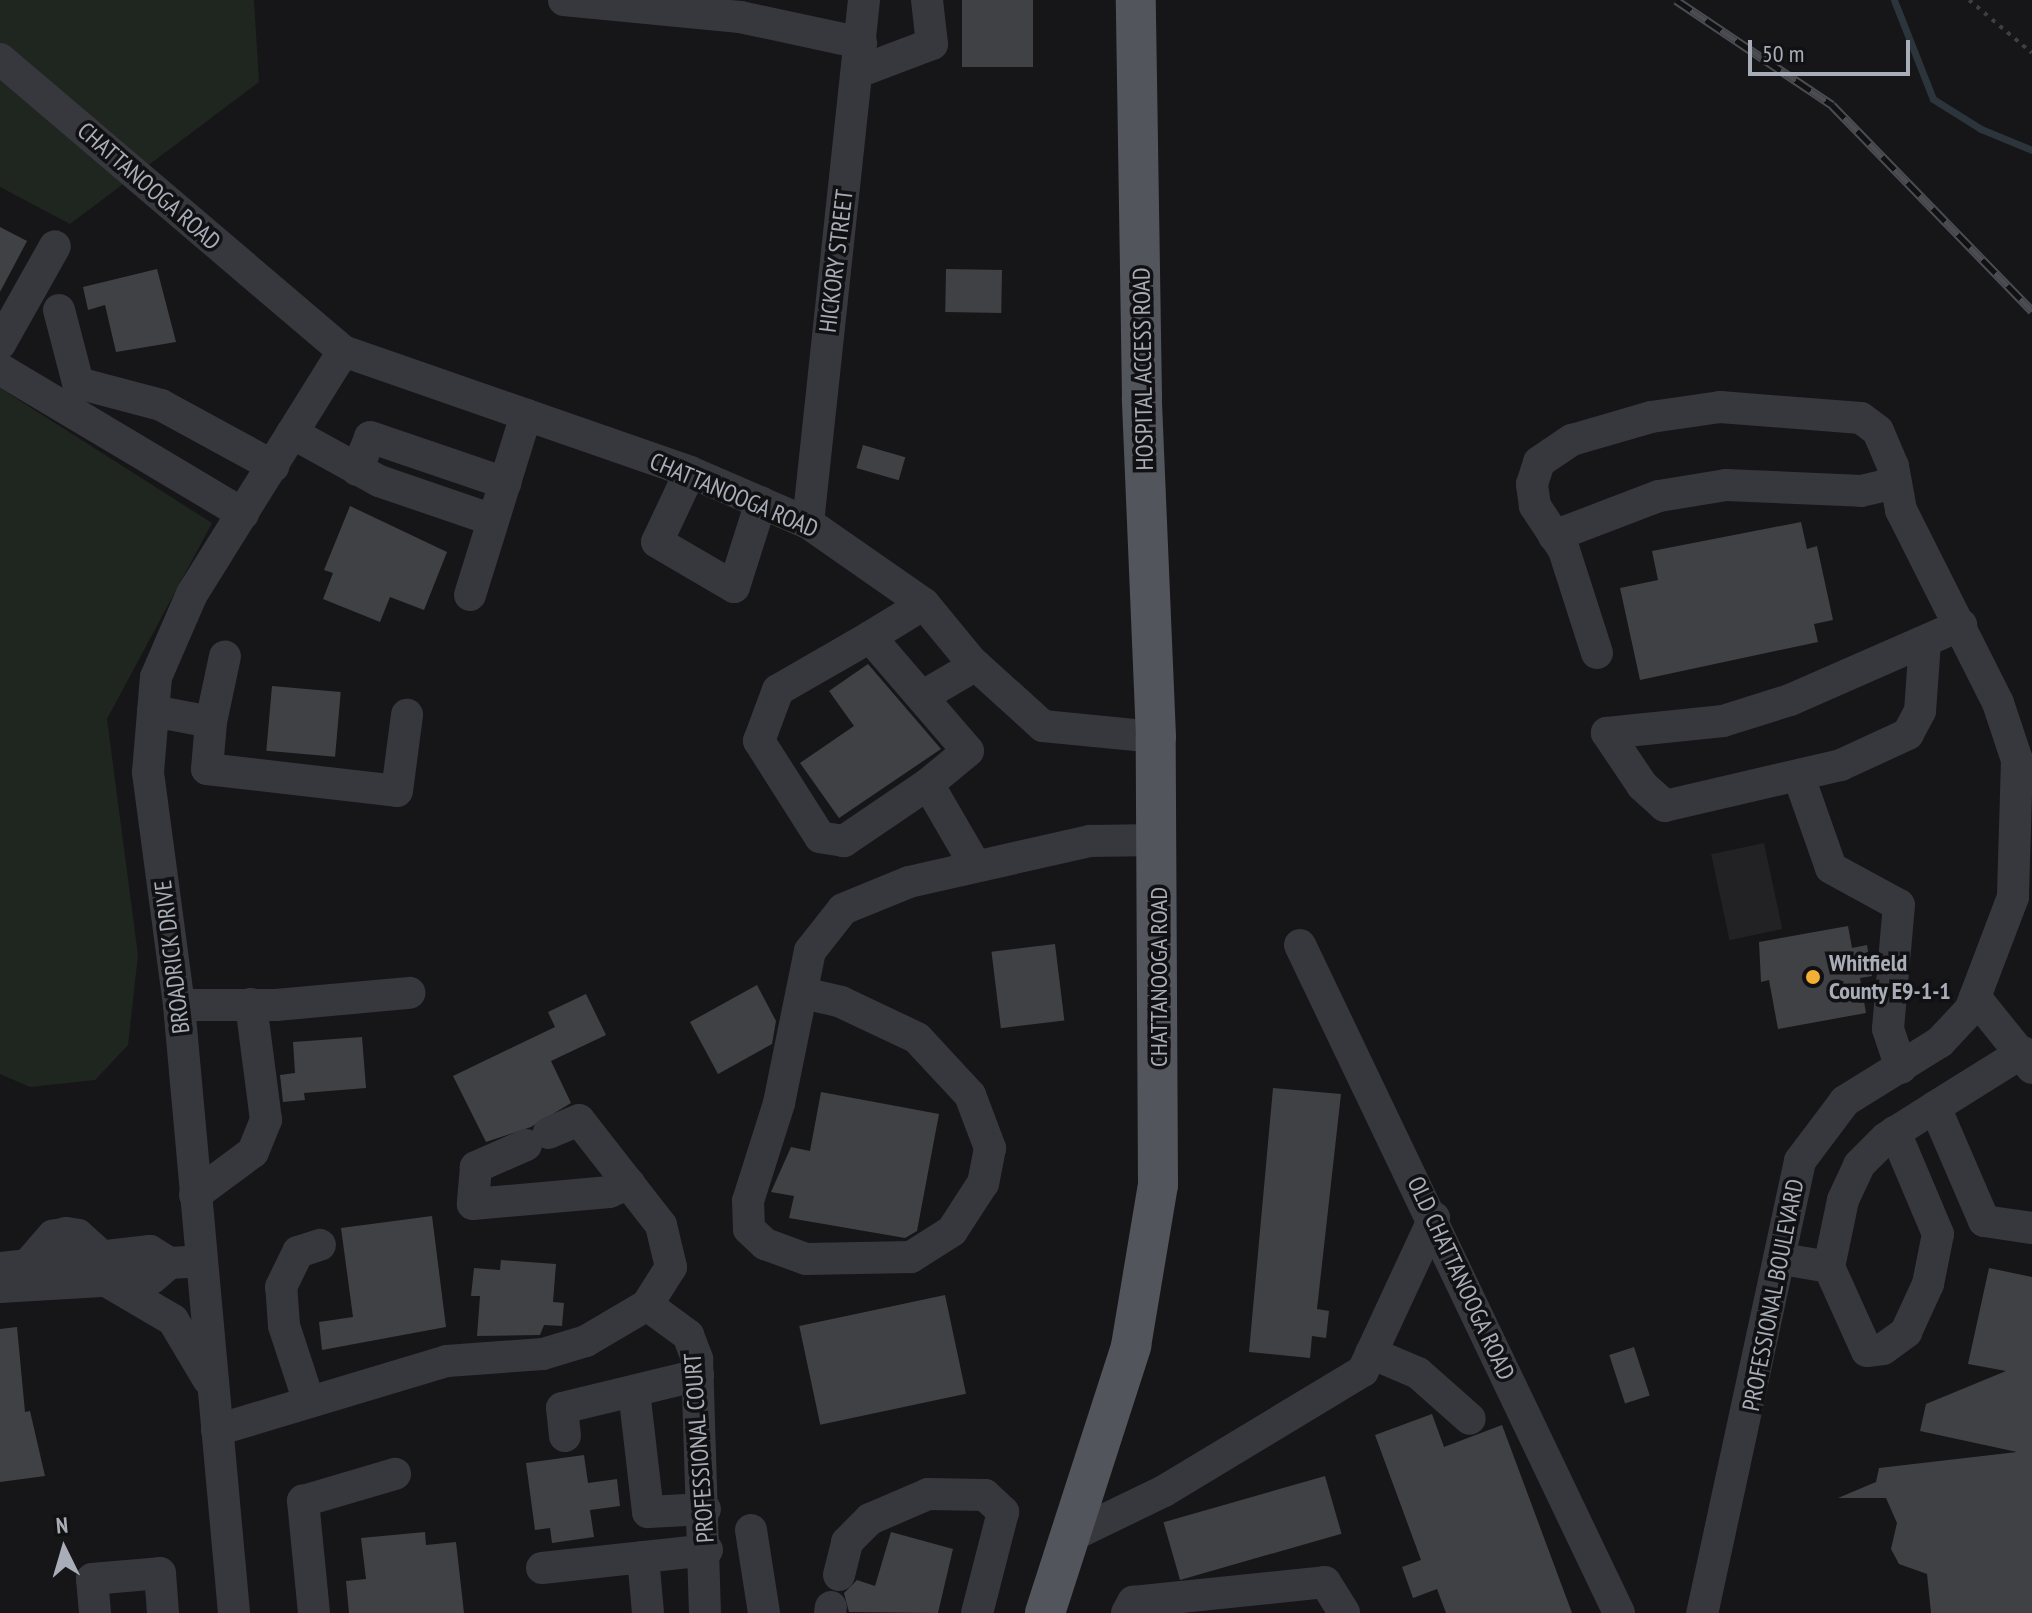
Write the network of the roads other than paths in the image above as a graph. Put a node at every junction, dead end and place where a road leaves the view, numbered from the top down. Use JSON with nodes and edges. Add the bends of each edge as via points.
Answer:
{"nodes":[{"id":1,"x":564,"y":0,"type":"edge"},
{"id":2,"x":864,"y":0,"type":"edge"},
{"id":3,"x":927,"y":0,"type":"edge"},
{"id":4,"x":1136,"y":0,"type":"edge"},
{"id":5,"x":860,"y":58,"type":"junction"},
{"id":6,"x":0,"y":59,"type":"edge"},
{"id":7,"x":55,"y":246,"type":"dead end"},
{"id":8,"x":59,"y":310,"type":"dead end"},
{"id":9,"x":0,"y":344,"type":"edge"},
{"id":10,"x":343,"y":351,"type":"junction"},
{"id":11,"x":0,"y":369,"type":"edge"},
{"id":12,"x":526,"y":415,"type":"junction"},
{"id":13,"x":292,"y":433,"type":"junction"},
{"id":14,"x":273,"y":466,"type":"junction"},
{"id":15,"x":357,"y":470,"type":"junction"},
{"id":16,"x":690,"y":472,"type":"junction"},
{"id":17,"x":505,"y":483,"type":"junction"},
{"id":18,"x":1898,"y":496,"type":"junction"},
{"id":19,"x":761,"y":502,"type":"junction"},
{"id":20,"x":243,"y":514,"type":"junction"},
{"id":21,"x":493,"y":520,"type":"junction"},
{"id":22,"x":808,"y":523,"type":"junction"},
{"id":23,"x":1554,"y":536,"type":"junction"},
{"id":24,"x":470,"y":595,"type":"dead end"},
{"id":25,"x":924,"y":604,"type":"junction"},
{"id":26,"x":1961,"y":625,"type":"junction"},
{"id":27,"x":870,"y":637,"type":"junction"},
{"id":28,"x":1925,"y":642,"type":"junction"},
{"id":29,"x":1597,"y":653,"type":"dead end"},
{"id":30,"x":225,"y":656,"type":"dead end"},
{"id":31,"x":976,"y":665,"type":"junction"},
{"id":32,"x":923,"y":696,"type":"junction"},
{"id":33,"x":153,"y":711,"type":"junction"},
{"id":34,"x":407,"y":715,"type":"dead end"},
{"id":35,"x":211,"y":722,"type":"junction"},
{"id":36,"x":1156,"y":737,"type":"junction"},
{"id":37,"x":1799,"y":777,"type":"junction"},
{"id":38,"x":928,"y":784,"type":"junction"},
{"id":39,"x":1158,"y":840,"type":"junction"},
{"id":40,"x":975,"y":865,"type":"junction"},
{"id":41,"x":1300,"y":945,"type":"dead end"},
{"id":42,"x":409,"y":993,"type":"dead end"},
{"id":43,"x":803,"y":993,"type":"junction"},
{"id":44,"x":1975,"y":997,"type":"junction"},
{"id":45,"x":251,"y":1004,"type":"junction"},
{"id":46,"x":179,"y":1005,"type":"junction"},
{"id":47,"x":2027,"y":1060,"type":"edge"},
{"id":48,"x":1901,"y":1068,"type":"junction"},
{"id":49,"x":1935,"y":1107,"type":"junction"},
{"id":50,"x":1895,"y":1132,"type":"junction"},
{"id":51,"x":629,"y":1184,"type":"junction"},
{"id":52,"x":195,"y":1195,"type":"junction"},
{"id":53,"x":1434,"y":1218,"type":"junction"},
{"id":54,"x":2032,"y":1228,"type":"edge"},
{"id":55,"x":320,"y":1245,"type":"dead end"},
{"id":56,"x":1782,"y":1259,"type":"junction"},
{"id":57,"x":202,"y":1261,"type":"junction"},
{"id":58,"x":15,"y":1265,"type":"edge"},
{"id":59,"x":1829,"y":1267,"type":"junction"},
{"id":60,"x":104,"y":1269,"type":"junction"},
{"id":61,"x":0,"y":1287,"type":"edge"},
{"id":62,"x":647,"y":1305,"type":"junction"},
{"id":63,"x":1371,"y":1353,"type":"junction"},
{"id":64,"x":698,"y":1375,"type":"junction"},
{"id":65,"x":213,"y":1390,"type":"junction"},
{"id":66,"x":634,"y":1391,"type":"junction"},
{"id":67,"x":309,"y":1402,"type":"junction"},
{"id":68,"x":1470,"y":1419,"type":"dead end"},
{"id":69,"x":217,"y":1430,"type":"junction"},
{"id":70,"x":565,"y":1436,"type":"dead end"},
{"id":71,"x":395,"y":1474,"type":"dead end"},
{"id":72,"x":705,"y":1509,"type":"junction"},
{"id":73,"x":751,"y":1530,"type":"dead end"},
{"id":74,"x":1071,"y":1536,"type":"junction"},
{"id":75,"x":707,"y":1550,"type":"junction"},
{"id":76,"x":643,"y":1557,"type":"junction"},
{"id":77,"x":542,"y":1568,"type":"dead end"},
{"id":78,"x":839,"y":1575,"type":"dead end"},
{"id":79,"x":95,"y":1613,"type":"edge"},
{"id":80,"x":163,"y":1613,"type":"edge"},
{"id":81,"x":234,"y":1613,"type":"edge"},
{"id":82,"x":314,"y":1613,"type":"edge"},
{"id":83,"x":648,"y":1613,"type":"edge"},
{"id":84,"x":705,"y":1613,"type":"edge"},
{"id":85,"x":764,"y":1613,"type":"edge"},
{"id":86,"x":977,"y":1613,"type":"edge"},
{"id":87,"x":1045,"y":1613,"type":"edge"},
{"id":88,"x":1127,"y":1613,"type":"edge"},
{"id":89,"x":1344,"y":1613,"type":"edge"},
{"id":90,"x":1619,"y":1613,"type":"edge"},
{"id":91,"x":1702,"y":1613,"type":"edge"}],
"edges":[{"from":1,"to":5,"type":"street","via":[[740,17]]},
{"from":2,"to":5,"type":"street","name":"HICKORY STREET"},
{"from":3,"to":5,"type":"street","via":[[932,44]]},
{"from":4,"to":36,"type":"main road","name":"HOSPITAL ACCESS ROAD","via":[[1142,398]]},
{"from":5,"to":22,"type":"street","name":"HICKORY STREET"},
{"from":6,"to":10,"type":"street","name":"CHATTANOOGA ROAD"},
{"from":7,"to":9,"type":"street"},
{"from":8,"to":14,"type":"street","via":[[78,383],[161,405]]},
{"from":10,"to":12,"type":"street","name":"CHATTANOOGA ROAD"},
{"from":10,"to":13,"type":"street","name":"BROADRICK DRIVE"},
{"from":11,"to":20,"type":"street"},
{"from":12,"to":16,"type":"street","name":"CHATTANOOGA ROAD"},
{"from":12,"to":17,"type":"street"},
{"from":13,"to":14,"type":"street","name":"BROADRICK DRIVE"},
{"from":13,"to":15,"type":"street"},
{"from":14,"to":20,"type":"street","name":"BROADRICK DRIVE"},
{"from":15,"to":17,"type":"street","via":[[370,437]]},
{"from":15,"to":21,"type":"street"},
{"from":16,"to":19,"type":"street","name":"CHATTANOOGA ROAD"},
{"from":16,"to":19,"type":"street","via":[[657,542],[734,587]]},
{"from":17,"to":21,"type":"street"},
{"from":18,"to":23,"type":"street","via":[[1726,485],[1659,496]]},
{"from":18,"to":23,"type":"street","name":"PROFESSIONAL BOULEVARD","via":[[1878,431],[1861,418],[1720,407],[1651,417],[1572,440],[1539,462],[1532,484],[1535,506]]},
{"from":18,"to":26,"type":"street","name":"PROFESSIONAL BOULEVARD"},
{"from":19,"to":22,"type":"street","name":"CHATTANOOGA ROAD"},
{"from":20,"to":33,"type":"street","name":"BROADRICK DRIVE","via":[[192,594],[156,677]]},
{"from":21,"to":24,"type":"street"},
{"from":22,"to":25,"type":"street","name":"CHATTANOOGA ROAD"},
{"from":23,"to":29,"type":"street"},
{"from":25,"to":27,"type":"street"},
{"from":25,"to":31,"type":"street","name":"CHATTANOOGA ROAD"},
{"from":26,"to":28,"type":"street"},
{"from":26,"to":44,"type":"street","name":"PROFESSIONAL BOULEVARD","via":[[2017,760],[2013,897]]},
{"from":27,"to":32,"type":"street"},
{"from":27,"to":38,"type":"street","via":[[778,690],[759,741],[820,837],[844,841]]},
{"from":28,"to":37,"type":"street","via":[[1920,711],[1908,734]]},
{"from":28,"to":37,"type":"street","via":[[1790,700],[1723,721],[1607,733],[1642,785],[1665,806]]},
{"from":30,"to":35,"type":"street"},
{"from":31,"to":32,"type":"street"},
{"from":31,"to":36,"type":"street","name":"CHATTANOOGA ROAD","via":[[1043,726]]},
{"from":32,"to":38,"type":"street","via":[[968,751]]},
{"from":33,"to":35,"type":"street"},
{"from":33,"to":46,"type":"street","name":"BROADRICK DRIVE","via":[[148,772]]},
{"from":34,"to":35,"type":"street","via":[[397,791],[207,769]]},
{"from":36,"to":39,"type":"main road","name":"CHATTANOOGA ROAD"},
{"from":37,"to":48,"type":"street","via":[[1831,868],[1899,905],[1888,1029]]},
{"from":38,"to":40,"type":"street"},
{"from":39,"to":40,"type":"street","via":[[1090,841]]},
{"from":39,"to":74,"type":"main road","name":"CHATTANOOGA ROAD","via":[[1158,1185],[1131,1346]]},
{"from":40,"to":43,"type":"street","via":[[843,909],[810,951]]},
{"from":41,"to":53,"type":"street","name":"OLD CHATTANOOGA ROAD"},
{"from":42,"to":45,"type":"street"},
{"from":43,"to":43,"type":"street","via":[[748,1201],[749,1229],[765,1244],[806,1259],[911,1257],[952,1231],[983,1183],[990,1148],[970,1095],[917,1038],[841,1002]]},
{"from":44,"to":47,"type":"street"},
{"from":44,"to":48,"type":"street","name":"PROFESSIONAL BOULEVARD","via":[[1940,1042]]},
{"from":45,"to":46,"type":"street"},
{"from":45,"to":52,"type":"street","via":[[266,1120],[253,1152]]},
{"from":46,"to":52,"type":"street","name":"BROADRICK DRIVE"},
{"from":47,"to":49,"type":"street"},
{"from":48,"to":56,"type":"street","name":"PROFESSIONAL BOULEVARD","via":[[1845,1101],[1800,1161]]},
{"from":49,"to":50,"type":"street"},
{"from":49,"to":54,"type":"street","via":[[1984,1221]]},
{"from":50,"to":59,"type":"street","via":[[1859,1165],[1843,1200]]},
{"from":50,"to":59,"type":"street","via":[[1938,1234],[1928,1284],[1906,1332],[1883,1349],[1867,1351]]},
{"from":51,"to":51,"type":"street","via":[[579,1120],[476,1167],[473,1204],[609,1192]]},
{"from":51,"to":62,"type":"street","via":[[661,1225],[671,1267]]},
{"from":52,"to":57,"type":"street","name":"BROADRICK DRIVE"},
{"from":53,"to":63,"type":"street"},
{"from":53,"to":90,"type":"street","name":"OLD CHATTANOOGA ROAD"},
{"from":55,"to":67,"type":"street","via":[[298,1252],[281,1287],[284,1326]]},
{"from":56,"to":59,"type":"street"},
{"from":56,"to":91,"type":"street","name":"PROFESSIONAL BOULEVARD"},
{"from":57,"to":60,"type":"street","via":[[169,1263],[152,1278]]},
{"from":57,"to":65,"type":"street","name":"BROADRICK DRIVE"},
{"from":58,"to":60,"type":"street"},
{"from":60,"to":61,"type":"street"},
{"from":60,"to":65,"type":"street","via":[[173,1320]]},
{"from":62,"to":64,"type":"street","name":"PROFESSIONAL COURT","via":[[688,1335]]},
{"from":62,"to":67,"type":"street","via":[[586,1341],[543,1354],[447,1361]]},
{"from":63,"to":68,"type":"street","via":[[1418,1373]]},
{"from":63,"to":74,"type":"street","via":[[1363,1371],[1164,1491]]},
{"from":64,"to":66,"type":"street"},
{"from":64,"to":72,"type":"street","name":"PROFESSIONAL COURT"},
{"from":65,"to":69,"type":"street","name":"BROADRICK DRIVE"},
{"from":66,"to":70,"type":"street","via":[[562,1408]]},
{"from":66,"to":72,"type":"street","via":[[648,1512]]},
{"from":67,"to":69,"type":"street"},
{"from":69,"to":81,"type":"street","name":"BROADRICK DRIVE"},
{"from":71,"to":82,"type":"street","via":[[303,1501]]},
{"from":72,"to":75,"type":"street","name":"PROFESSIONAL COURT"},
{"from":73,"to":85,"type":"street"},
{"from":74,"to":87,"type":"main road","name":"CHATTANOOGA ROAD"},
{"from":75,"to":76,"type":"street"},
{"from":75,"to":84,"type":"street","name":"PROFESSIONAL COURT"},
{"from":76,"to":77,"type":"street"},
{"from":76,"to":83,"type":"street"},
{"from":78,"to":86,"type":"street","via":[[857,1529],[928,1494],[967,1491],[996,1501],[1003,1512]]},
{"from":79,"to":80,"type":"street","via":[[92,1579],[160,1573]]},
{"from":88,"to":89,"type":"street","via":[[1133,1602],[1325,1582]]}]}
